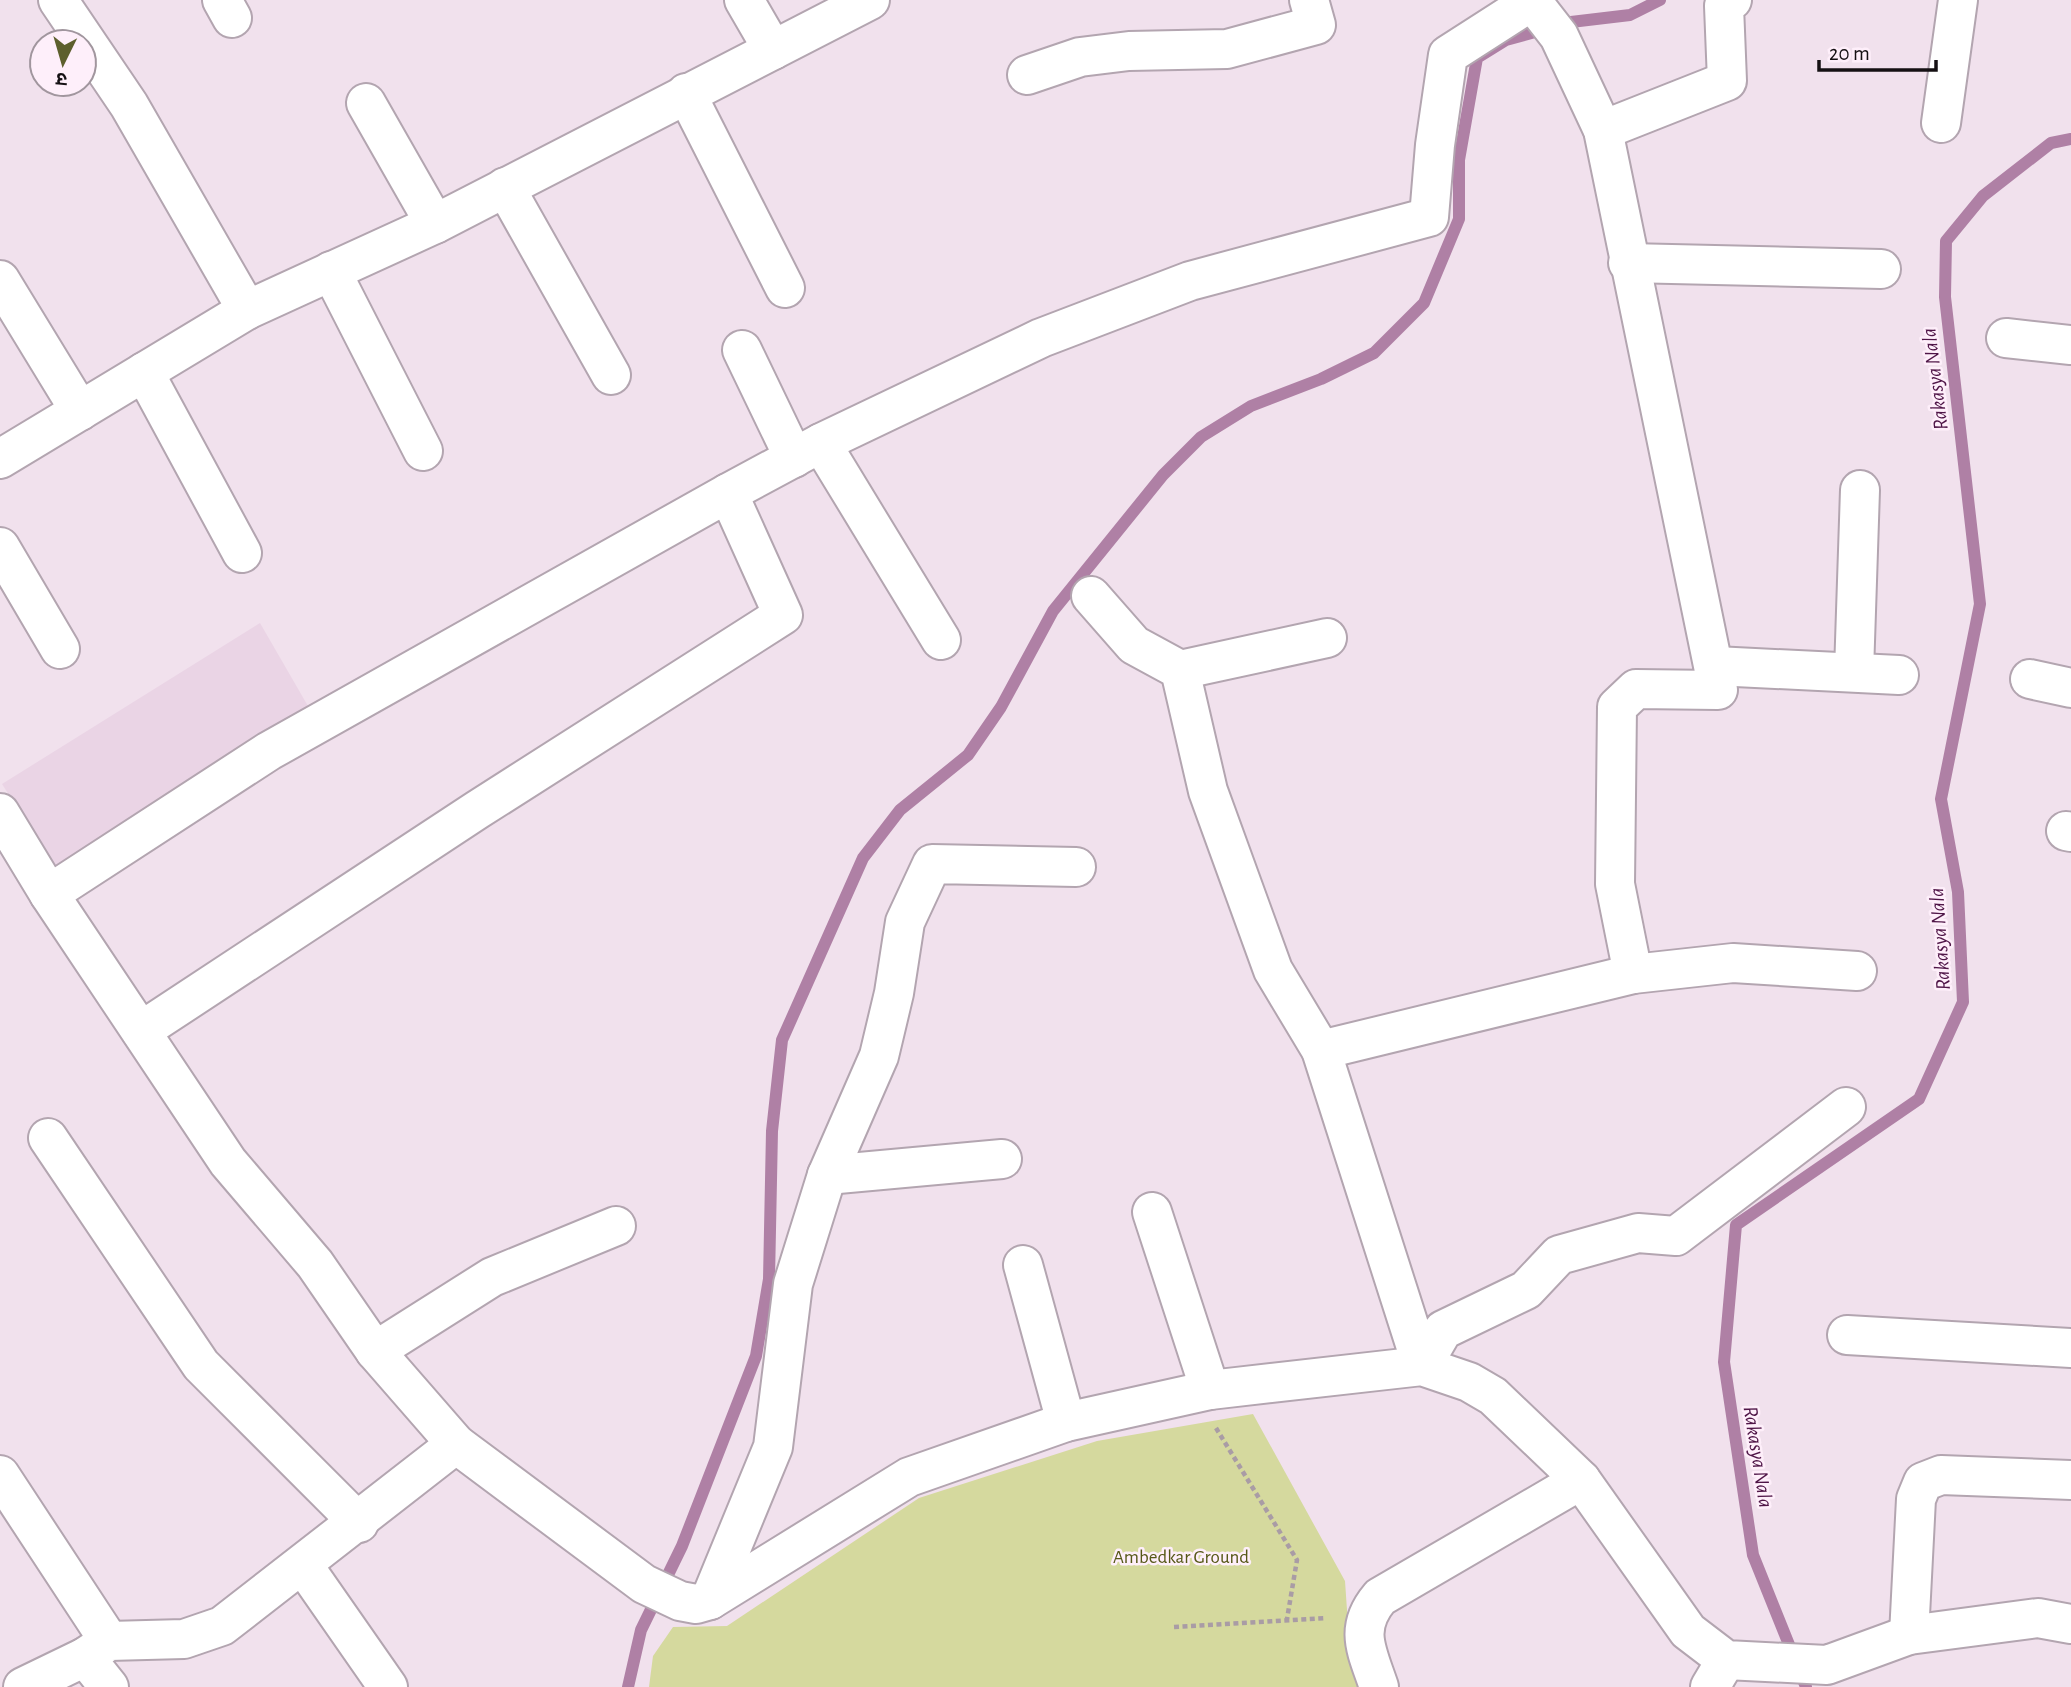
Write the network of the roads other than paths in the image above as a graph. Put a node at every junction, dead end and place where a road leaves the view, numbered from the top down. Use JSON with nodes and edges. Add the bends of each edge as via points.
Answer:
{"nodes":[{"id":1,"x":58,"y":0,"type":"edge"},
{"id":2,"x":744,"y":0,"type":"edge"},
{"id":3,"x":870,"y":0,"type":"edge"},
{"id":4,"x":1309,"y":0,"type":"edge"},
{"id":5,"x":1732,"y":0,"type":"edge"},
{"id":6,"x":1958,"y":0,"type":"edge"},
{"id":7,"x":1540,"y":12,"type":"edge"},
{"id":8,"x":773,"y":50,"type":"junction"},
{"id":9,"x":1027,"y":75,"type":"dead end"},
{"id":10,"x":686,"y":93,"type":"junction"},
{"id":11,"x":366,"y":103,"type":"dead end"},
{"id":12,"x":1941,"y":123,"type":"dead end"},
{"id":13,"x":1603,"y":130,"type":"junction"},
{"id":14,"x":505,"y":187,"type":"junction"},
{"id":15,"x":435,"y":224,"type":"junction"},
{"id":16,"x":1628,"y":263,"type":"junction"},
{"id":17,"x":1881,"y":269,"type":"dead end"},
{"id":18,"x":331,"y":271,"type":"junction"},
{"id":19,"x":0,"y":280,"type":"edge"},
{"id":20,"x":785,"y":288,"type":"dead end"},
{"id":21,"x":247,"y":310,"type":"junction"},
{"id":22,"x":2007,"y":338,"type":"dead end"},
{"id":23,"x":2071,"y":345,"type":"edge"},
{"id":24,"x":742,"y":350,"type":"dead end"},
{"id":25,"x":144,"y":372,"type":"junction"},
{"id":26,"x":611,"y":375,"type":"dead end"},
{"id":27,"x":80,"y":411,"type":"junction"},
{"id":28,"x":423,"y":451,"type":"dead end"},
{"id":29,"x":808,"y":451,"type":"junction"},
{"id":30,"x":0,"y":459,"type":"edge"},
{"id":31,"x":1860,"y":490,"type":"dead end"},
{"id":32,"x":728,"y":493,"type":"junction"},
{"id":33,"x":0,"y":547,"type":"edge"},
{"id":34,"x":242,"y":553,"type":"dead end"},
{"id":35,"x":1091,"y":597,"type":"dead end"},
{"id":36,"x":1327,"y":638,"type":"dead end"},
{"id":37,"x":941,"y":640,"type":"dead end"},
{"id":38,"x":60,"y":649,"type":"dead end"},
{"id":39,"x":1714,"y":666,"type":"junction"},
{"id":40,"x":1180,"y":670,"type":"junction"},
{"id":41,"x":1854,"y":672,"type":"junction"},
{"id":42,"x":1899,"y":675,"type":"dead end"},
{"id":43,"x":2030,"y":679,"type":"dead end"},
{"id":44,"x":2071,"y":688,"type":"edge"},
{"id":45,"x":0,"y":813,"type":"edge"},
{"id":46,"x":1076,"y":867,"type":"dead end"},
{"id":47,"x":50,"y":894,"type":"junction"},
{"id":48,"x":1857,"y":971,"type":"dead end"},
{"id":49,"x":1633,"y":974,"type":"junction"},
{"id":50,"x":141,"y":1031,"type":"junction"},
{"id":51,"x":1321,"y":1050,"type":"junction"},
{"id":52,"x":1846,"y":1107,"type":"dead end"},
{"id":53,"x":48,"y":1138,"type":"dead end"},
{"id":54,"x":1002,"y":1159,"type":"dead end"},
{"id":55,"x":827,"y":1175,"type":"junction"},
{"id":56,"x":1152,"y":1212,"type":"dead end"},
{"id":57,"x":616,"y":1226,"type":"dead end"},
{"id":58,"x":1023,"y":1265,"type":"dead end"},
{"id":59,"x":1847,"y":1335,"type":"dead end"},
{"id":60,"x":2071,"y":1348,"type":"edge"},
{"id":61,"x":376,"y":1351,"type":"junction"},
{"id":62,"x":1422,"y":1366,"type":"junction"},
{"id":63,"x":1203,"y":1392,"type":"junction"},
{"id":64,"x":1066,"y":1422,"type":"junction"},
{"id":65,"x":456,"y":1444,"type":"junction"},
{"id":66,"x":0,"y":1475,"type":"edge"},
{"id":67,"x":1581,"y":1480,"type":"junction"},
{"id":68,"x":2071,"y":1480,"type":"edge"},
{"id":69,"x":359,"y":1522,"type":"junction"},
{"id":70,"x":303,"y":1565,"type":"junction"},
{"id":71,"x":695,"y":1601,"type":"junction"},
{"id":72,"x":2071,"y":1624,"type":"edge"},
{"id":73,"x":1909,"y":1635,"type":"junction"},
{"id":74,"x":97,"y":1649,"type":"junction"},
{"id":75,"x":1734,"y":1671,"type":"edge"},
{"id":76,"x":23,"y":1687,"type":"edge"},
{"id":77,"x":109,"y":1687,"type":"edge"},
{"id":78,"x":388,"y":1687,"type":"edge"},
{"id":79,"x":1378,"y":1687,"type":"edge"}],
"edges":[{"from":1,"to":21,"type":"street","via":[[129,106]]},
{"from":2,"to":8,"type":"street"},
{"from":3,"to":8,"type":"street"},
{"from":4,"to":9,"type":"street","via":[[1316,25],[1227,48],[1080,57]]},
{"from":5,"to":13,"type":"street","via":[[1724,6],[1727,80]]},
{"from":6,"to":12,"type":"street"},
{"from":7,"to":13,"type":"street"},
{"from":7,"to":29,"type":"street","via":[[1448,55],[1429,217],[1190,281],[1041,338]]},
{"from":8,"to":10,"type":"street"},
{"from":10,"to":14,"type":"street"},
{"from":10,"to":20,"type":"street"},
{"from":11,"to":15,"type":"street"},
{"from":13,"to":16,"type":"street"},
{"from":14,"to":15,"type":"street"},
{"from":14,"to":26,"type":"street"},
{"from":15,"to":18,"type":"street"},
{"from":16,"to":17,"type":"street"},
{"from":16,"to":39,"type":"street"},
{"from":18,"to":21,"type":"street"},
{"from":18,"to":28,"type":"street"},
{"from":19,"to":27,"type":"street"},
{"from":21,"to":25,"type":"street"},
{"from":22,"to":23,"type":"street"},
{"from":24,"to":29,"type":"street"},
{"from":25,"to":27,"type":"street"},
{"from":25,"to":34,"type":"street"},
{"from":27,"to":30,"type":"street"},
{"from":29,"to":32,"type":"street"},
{"from":29,"to":37,"type":"street"},
{"from":31,"to":41,"type":"street"},
{"from":32,"to":47,"type":"street","via":[[269,751]]},
{"from":32,"to":50,"type":"street","via":[[783,615]]},
{"from":33,"to":38,"type":"street"},
{"from":35,"to":40,"type":"street","via":[[1134,645]]},
{"from":36,"to":40,"type":"street"},
{"from":39,"to":41,"type":"street"},
{"from":39,"to":49,"type":"street","via":[[1718,690],[1636,689],[1618,707],[1615,884]]},
{"from":40,"to":51,"type":"street","via":[[1208,791],[1273,970]]},
{"from":41,"to":42,"type":"street"},
{"from":43,"to":44,"type":"street"},
{"from":45,"to":47,"type":"street"},
{"from":46,"to":55,"type":"street","via":[[932,864],[905,922],[879,1056]]},
{"from":47,"to":50,"type":"street"},
{"from":48,"to":49,"type":"street","via":[[1733,963]]},
{"from":49,"to":51,"type":"street"},
{"from":50,"to":61,"type":"street","via":[[228,1162],[315,1264]]},
{"from":51,"to":62,"type":"street"},
{"from":52,"to":62,"type":"street","via":[[1676,1236],[1638,1233],[1559,1255],[1526,1290],[1443,1330]]},
{"from":53,"to":69,"type":"street","via":[[201,1365]]},
{"from":54,"to":55,"type":"street"},
{"from":55,"to":71,"type":"street","via":[[793,1284],[773,1447]]},
{"from":56,"to":63,"type":"street"},
{"from":57,"to":61,"type":"street","via":[[492,1276]]},
{"from":58,"to":64,"type":"street"},
{"from":59,"to":60,"type":"street"},
{"from":61,"to":65,"type":"street"},
{"from":62,"to":63,"type":"street"},
{"from":62,"to":67,"type":"street","via":[[1469,1382],[1493,1396]]},
{"from":63,"to":64,"type":"street"},
{"from":64,"to":71,"type":"street","via":[[909,1477]]},
{"from":65,"to":69,"type":"street"},
{"from":65,"to":71,"type":"street","via":[[644,1584]]},
{"from":66,"to":74,"type":"street"},
{"from":67,"to":75,"type":"street","via":[[1688,1631]]},
{"from":67,"to":79,"type":"street","via":[[1380,1597],[1363,1626]]},
{"from":68,"to":73,"type":"street","via":[[1941,1475],[1923,1482],[1916,1499]]},
{"from":69,"to":70,"type":"street"},
{"from":70,"to":74,"type":"street","via":[[222,1626],[205,1633]]},
{"from":70,"to":78,"type":"street"},
{"from":72,"to":73,"type":"street","via":[[2038,1618]]},
{"from":73,"to":75,"type":"street","via":[[1827,1665]]},
{"from":74,"to":76,"type":"street"},
{"from":74,"to":77,"type":"street"}]}
